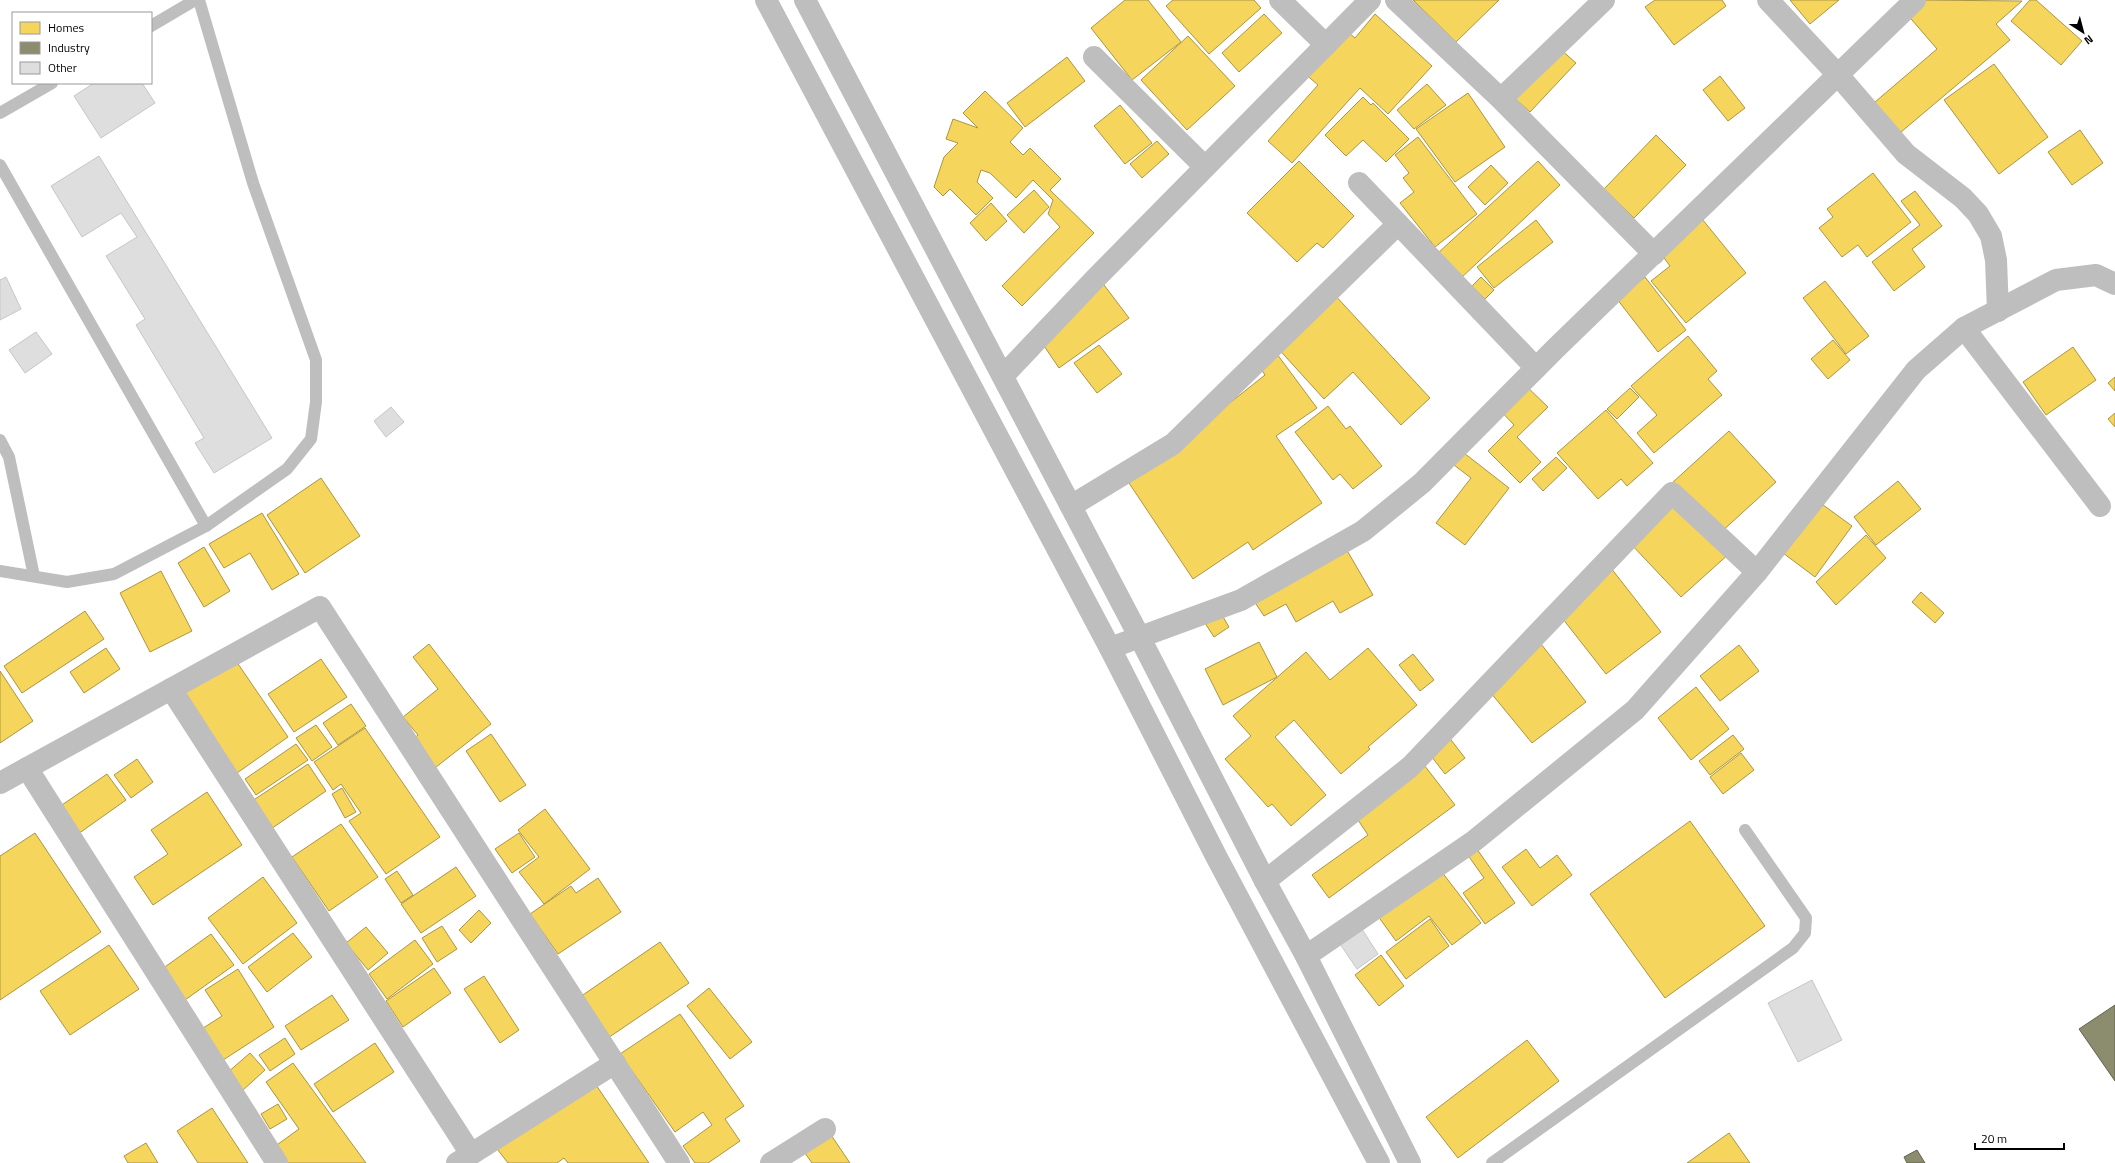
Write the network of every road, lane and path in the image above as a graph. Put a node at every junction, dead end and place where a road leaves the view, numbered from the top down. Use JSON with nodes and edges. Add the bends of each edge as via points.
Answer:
{"nodes":[{"id":1,"x":195,"y":0,"type":"edge"},
{"id":2,"x":199,"y":0,"type":"edge"},
{"id":3,"x":766,"y":0,"type":"edge"},
{"id":4,"x":805,"y":0,"type":"edge"},
{"id":5,"x":1280,"y":0,"type":"edge"},
{"id":6,"x":1370,"y":0,"type":"edge"},
{"id":7,"x":1396,"y":0,"type":"edge"},
{"id":8,"x":1604,"y":0,"type":"edge"},
{"id":9,"x":1768,"y":0,"type":"edge"},
{"id":10,"x":1915,"y":0,"type":"edge"},
{"id":11,"x":152,"y":25,"type":"edge"},
{"id":12,"x":1326,"y":45,"type":"junction"},
{"id":13,"x":1094,"y":57,"type":"dead end"},
{"id":14,"x":1838,"y":75,"type":"junction"},
{"id":15,"x":50,"y":84,"type":"edge"},
{"id":16,"x":1502,"y":99,"type":"junction"},
{"id":17,"x":0,"y":113,"type":"edge"},
{"id":18,"x":0,"y":165,"type":"edge"},
{"id":19,"x":1205,"y":167,"type":"junction"},
{"id":20,"x":1359,"y":184,"type":"dead end"},
{"id":21,"x":1398,"y":224,"type":"junction"},
{"id":22,"x":1654,"y":254,"type":"junction"},
{"id":23,"x":2115,"y":284,"type":"edge"},
{"id":24,"x":1998,"y":311,"type":"junction"},
{"id":25,"x":1964,"y":328,"type":"junction"},
{"id":26,"x":1536,"y":368,"type":"junction"},
{"id":27,"x":1003,"y":376,"type":"junction"},
{"id":28,"x":0,"y":440,"type":"edge"},
{"id":29,"x":1071,"y":506,"type":"junction"},
{"id":30,"x":2100,"y":506,"type":"dead end"},
{"id":31,"x":206,"y":526,"type":"junction"},
{"id":32,"x":0,"y":571,"type":"edge"},
{"id":33,"x":1757,"y":572,"type":"junction"},
{"id":34,"x":34,"y":576,"type":"junction"},
{"id":35,"x":1139,"y":636,"type":"junction"},
{"id":36,"x":1110,"y":648,"type":"junction"},
{"id":37,"x":171,"y":689,"type":"junction"},
{"id":38,"x":27,"y":768,"type":"junction"},
{"id":39,"x":0,"y":783,"type":"edge"},
{"id":40,"x":1745,"y":830,"type":"dead end"},
{"id":41,"x":1265,"y":881,"type":"junction"},
{"id":42,"x":1306,"y":956,"type":"junction"},
{"id":43,"x":615,"y":1063,"type":"junction"},
{"id":44,"x":826,"y":1129,"type":"dead end"},
{"id":45,"x":464,"y":1159,"type":"edge"},
{"id":46,"x":277,"y":1163,"type":"edge"},
{"id":47,"x":679,"y":1163,"type":"edge"},
{"id":48,"x":771,"y":1163,"type":"edge"},
{"id":49,"x":1379,"y":1163,"type":"edge"},
{"id":50,"x":1410,"y":1163,"type":"edge"},
{"id":51,"x":1492,"y":1163,"type":"edge"}],
"edges":[{"from":1,"to":11,"type":"lane"},
{"from":2,"to":31,"type":"lane","via":[[253,183],[316,360],[316,402],[311,439],[287,468]]},
{"from":3,"to":36,"type":"street"},
{"from":4,"to":27,"type":"street"},
{"from":5,"to":12,"type":"street"},
{"from":6,"to":12,"type":"street"},
{"from":7,"to":16,"type":"street"},
{"from":8,"to":16,"type":"street"},
{"from":9,"to":14,"type":"street"},
{"from":10,"to":14,"type":"street"},
{"from":12,"to":19,"type":"street"},
{"from":13,"to":19,"type":"street"},
{"from":14,"to":22,"type":"street"},
{"from":14,"to":24,"type":"street","via":[[1906,154],[1963,198],[1978,214],[1991,236],[1996,260]]},
{"from":15,"to":17,"type":"lane"},
{"from":16,"to":22,"type":"street"},
{"from":18,"to":31,"type":"lane"},
{"from":19,"to":27,"type":"street"},
{"from":20,"to":21,"type":"street"},
{"from":21,"to":26,"type":"street"},
{"from":21,"to":29,"type":"street","via":[[1173,444]]},
{"from":22,"to":26,"type":"street"},
{"from":23,"to":24,"type":"street","via":[[2096,274],[2056,280]]},
{"from":24,"to":25,"type":"street"},
{"from":25,"to":30,"type":"street"},
{"from":25,"to":33,"type":"street","via":[[1916,370]]},
{"from":26,"to":35,"type":"street","via":[[1422,482],[1363,531],[1241,600]]},
{"from":27,"to":29,"type":"street"},
{"from":28,"to":34,"type":"lane","via":[[9,457]]},
{"from":29,"to":35,"type":"street"},
{"from":31,"to":34,"type":"lane","via":[[114,574],[67,582]]},
{"from":32,"to":34,"type":"lane"},
{"from":33,"to":41,"type":"street","via":[[1672,493],[1410,767]]},
{"from":33,"to":42,"type":"street","via":[[1635,710],[1474,841]]},
{"from":35,"to":36,"type":"street"},
{"from":35,"to":41,"type":"street"},
{"from":36,"to":49,"type":"street","via":[[1216,856]]},
{"from":37,"to":38,"type":"street"},
{"from":37,"to":43,"type":"street","via":[[320,607]]},
{"from":37,"to":45,"type":"street"},
{"from":38,"to":39,"type":"street"},
{"from":38,"to":46,"type":"street"},
{"from":40,"to":51,"type":"lane","via":[[1806,918],[1805,933],[1793,948]]},
{"from":41,"to":42,"type":"street"},
{"from":42,"to":50,"type":"street"},
{"from":43,"to":45,"type":"street"},
{"from":43,"to":47,"type":"street"},
{"from":44,"to":48,"type":"street"}]}
